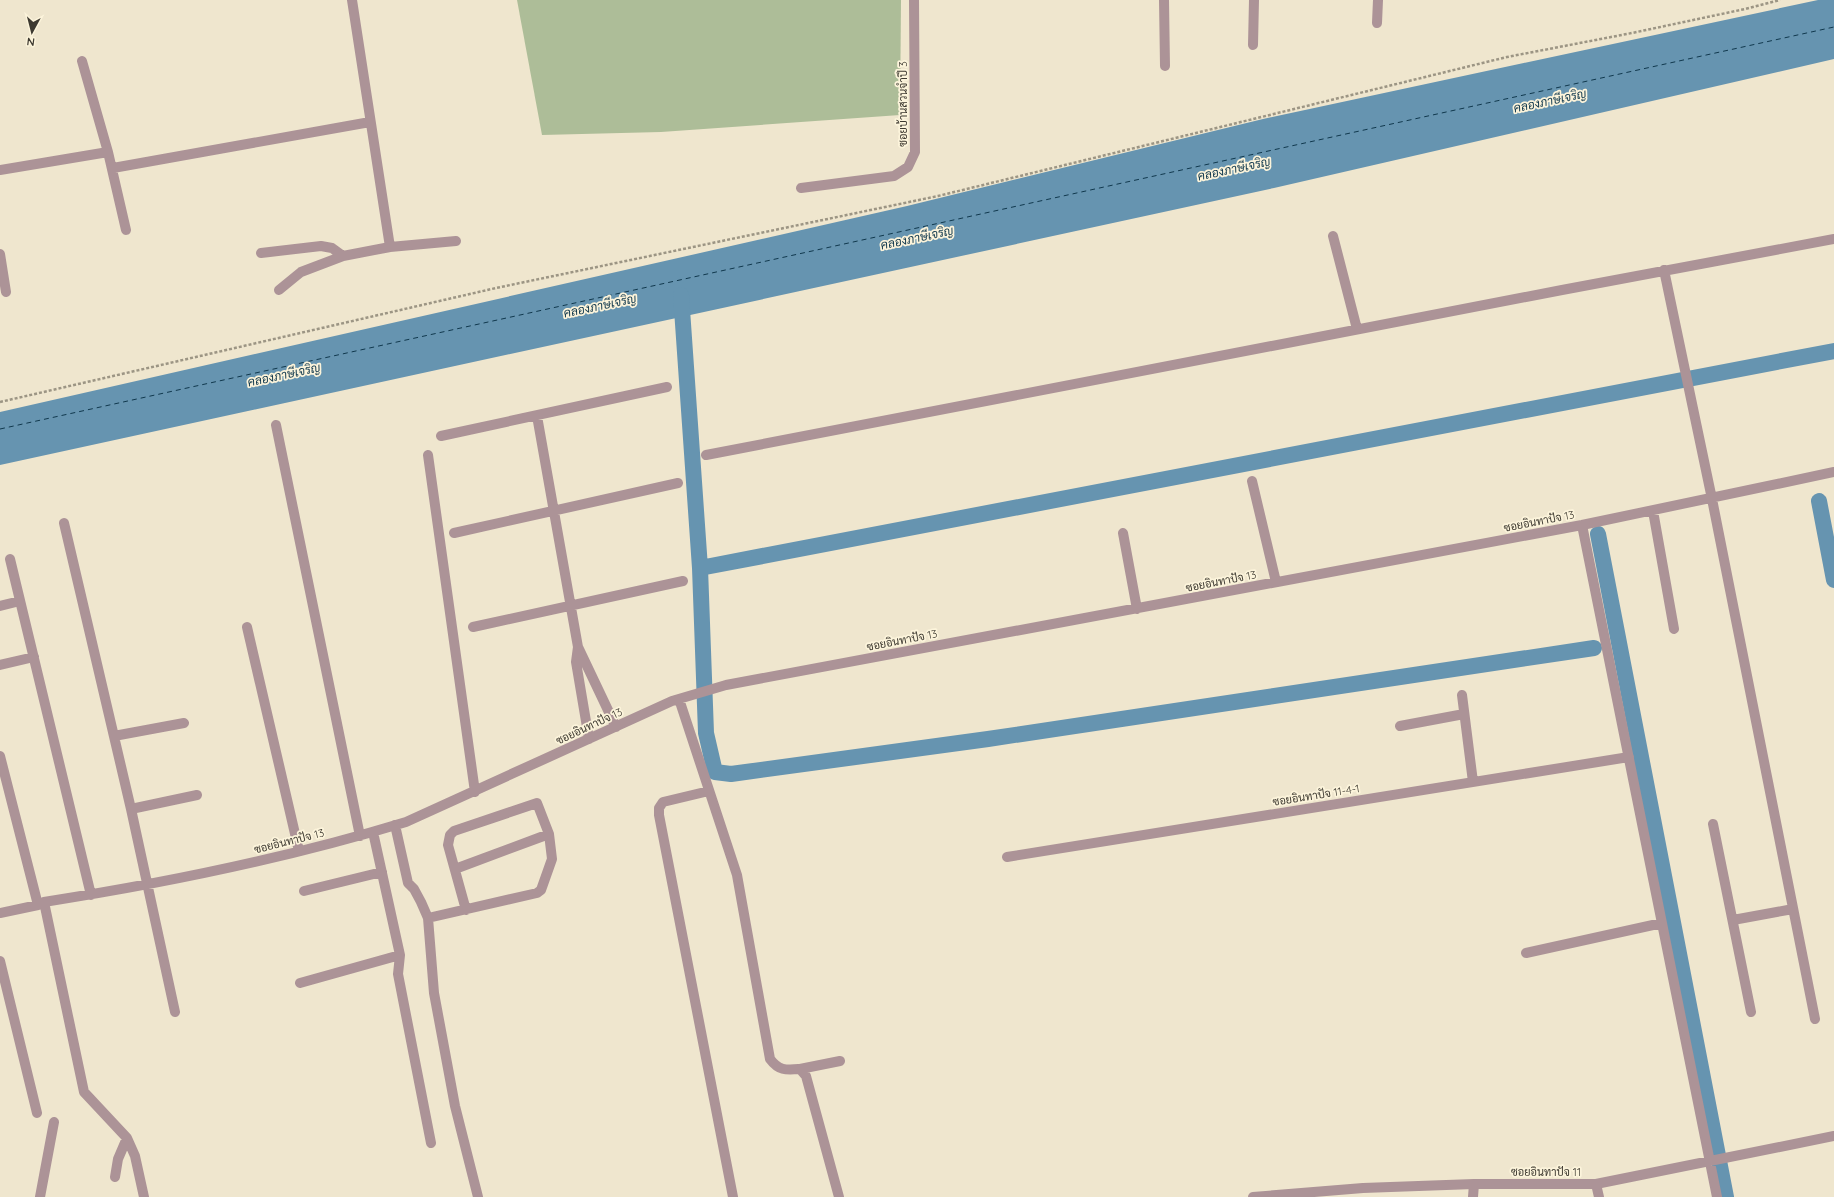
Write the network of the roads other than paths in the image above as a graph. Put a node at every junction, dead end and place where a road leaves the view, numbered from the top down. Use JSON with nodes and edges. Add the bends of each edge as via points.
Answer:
{"nodes":[{"id":1,"x":352,"y":0,"type":"edge"},
{"id":2,"x":914,"y":0,"type":"edge"},
{"id":3,"x":1164,"y":0,"type":"edge"},
{"id":4,"x":1254,"y":0,"type":"edge"},
{"id":5,"x":1378,"y":0,"type":"edge"},
{"id":6,"x":1377,"y":23,"type":"dead end"},
{"id":7,"x":1253,"y":45,"type":"dead end"},
{"id":8,"x":82,"y":61,"type":"dead end"},
{"id":9,"x":1164,"y":66,"type":"dead end"},
{"id":10,"x":370,"y":122,"type":"junction"},
{"id":11,"x":108,"y":152,"type":"junction"},
{"id":12,"x":113,"y":168,"type":"junction"},
{"id":13,"x":0,"y":170,"type":"edge"},
{"id":14,"x":801,"y":188,"type":"dead end"},
{"id":15,"x":126,"y":230,"type":"dead end"},
{"id":16,"x":1333,"y":236,"type":"dead end"},
{"id":17,"x":1834,"y":239,"type":"edge"},
{"id":18,"x":456,"y":241,"type":"dead end"},
{"id":19,"x":390,"y":247,"type":"junction"},
{"id":20,"x":261,"y":253,"type":"dead end"},
{"id":21,"x":0,"y":254,"type":"edge"},
{"id":22,"x":342,"y":256,"type":"junction"},
{"id":23,"x":1664,"y":270,"type":"junction"},
{"id":24,"x":279,"y":290,"type":"dead end"},
{"id":25,"x":6,"y":292,"type":"dead end"},
{"id":26,"x":1357,"y":329,"type":"junction"},
{"id":27,"x":667,"y":386,"type":"dead end"},
{"id":28,"x":537,"y":416,"type":"junction"},
{"id":29,"x":276,"y":425,"type":"dead end"},
{"id":30,"x":441,"y":436,"type":"dead end"},
{"id":31,"x":428,"y":455,"type":"dead end"},
{"id":32,"x":706,"y":455,"type":"dead end"},
{"id":33,"x":1834,"y":472,"type":"edge"},
{"id":34,"x":1252,"y":481,"type":"dead end"},
{"id":35,"x":678,"y":483,"type":"dead end"},
{"id":36,"x":1712,"y":499,"type":"junction"},
{"id":37,"x":553,"y":510,"type":"junction"},
{"id":38,"x":1653,"y":511,"type":"junction"},
{"id":39,"x":64,"y":523,"type":"dead end"},
{"id":40,"x":1582,"y":525,"type":"junction"},
{"id":41,"x":1123,"y":533,"type":"dead end"},
{"id":42,"x":454,"y":534,"type":"dead end"},
{"id":43,"x":10,"y":559,"type":"dead end"},
{"id":44,"x":683,"y":581,"type":"dead end"},
{"id":45,"x":1276,"y":582,"type":"junction"},
{"id":46,"x":20,"y":601,"type":"junction"},
{"id":47,"x":0,"y":606,"type":"edge"},
{"id":48,"x":570,"y":607,"type":"junction"},
{"id":49,"x":1137,"y":608,"type":"junction"},
{"id":50,"x":247,"y":627,"type":"dead end"},
{"id":51,"x":473,"y":627,"type":"dead end"},
{"id":52,"x":1674,"y":629,"type":"dead end"},
{"id":53,"x":578,"y":647,"type":"junction"},
{"id":54,"x":34,"y":657,"type":"junction"},
{"id":55,"x":0,"y":665,"type":"edge"},
{"id":56,"x":1462,"y":695,"type":"dead end"},
{"id":57,"x":679,"y":699,"type":"junction"},
{"id":58,"x":1464,"y":714,"type":"junction"},
{"id":59,"x":184,"y":723,"type":"dead end"},
{"id":60,"x":1400,"y":726,"type":"dead end"},
{"id":61,"x":616,"y":727,"type":"junction"},
{"id":62,"x":114,"y":736,"type":"junction"},
{"id":63,"x":590,"y":739,"type":"junction"},
{"id":64,"x":0,"y":756,"type":"edge"},
{"id":65,"x":1629,"y":757,"type":"junction"},
{"id":66,"x":1473,"y":782,"type":"junction"},
{"id":67,"x":709,"y":791,"type":"junction"},
{"id":68,"x":475,"y":792,"type":"junction"},
{"id":69,"x":197,"y":794,"type":"dead end"},
{"id":70,"x":131,"y":809,"type":"junction"},
{"id":71,"x":1713,"y":824,"type":"dead end"},
{"id":72,"x":395,"y":825,"type":"junction"},
{"id":73,"x":374,"y":832,"type":"junction"},
{"id":74,"x":549,"y":834,"type":"junction"},
{"id":75,"x":360,"y":836,"type":"junction"},
{"id":76,"x":298,"y":851,"type":"junction"},
{"id":77,"x":1007,"y":857,"type":"dead end"},
{"id":78,"x":455,"y":869,"type":"junction"},
{"id":79,"x":382,"y":872,"type":"junction"},
{"id":80,"x":147,"y":884,"type":"junction"},
{"id":81,"x":304,"y":891,"type":"dead end"},
{"id":82,"x":91,"y":895,"type":"junction"},
{"id":83,"x":41,"y":904,"type":"junction"},
{"id":84,"x":1793,"y":909,"type":"junction"},
{"id":85,"x":466,"y":910,"type":"junction"},
{"id":86,"x":0,"y":913,"type":"edge"},
{"id":87,"x":428,"y":918,"type":"junction"},
{"id":88,"x":1733,"y":920,"type":"junction"},
{"id":89,"x":1662,"y":923,"type":"junction"},
{"id":90,"x":1526,"y":953,"type":"dead end"},
{"id":91,"x":400,"y":955,"type":"junction"},
{"id":92,"x":0,"y":961,"type":"edge"},
{"id":93,"x":300,"y":982,"type":"dead end"},
{"id":94,"x":175,"y":1012,"type":"dead end"},
{"id":95,"x":1751,"y":1012,"type":"dead end"},
{"id":96,"x":1815,"y":1019,"type":"dead end"},
{"id":97,"x":840,"y":1061,"type":"dead end"},
{"id":98,"x":800,"y":1069,"type":"junction"},
{"id":99,"x":38,"y":1113,"type":"dead end"},
{"id":100,"x":54,"y":1122,"type":"dead end"},
{"id":101,"x":1834,"y":1137,"type":"edge"},
{"id":102,"x":127,"y":1138,"type":"junction"},
{"id":103,"x":431,"y":1143,"type":"dead end"},
{"id":104,"x":1714,"y":1160,"type":"junction"},
{"id":105,"x":115,"y":1176,"type":"dead end"},
{"id":106,"x":1474,"y":1184,"type":"junction"},
{"id":107,"x":1596,"y":1184,"type":"junction"},
{"id":108,"x":1363,"y":1193,"type":"edge"},
{"id":109,"x":40,"y":1197,"type":"edge"},
{"id":110,"x":144,"y":1197,"type":"edge"},
{"id":111,"x":478,"y":1197,"type":"edge"},
{"id":112,"x":733,"y":1197,"type":"edge"},
{"id":113,"x":840,"y":1197,"type":"edge"},
{"id":114,"x":1253,"y":1197,"type":"edge"},
{"id":115,"x":1473,"y":1197,"type":"edge"},
{"id":116,"x":1598,"y":1197,"type":"edge"},
{"id":117,"x":1717,"y":1197,"type":"edge"}],
"edges":[{"from":1,"to":10,"type":"street"},
{"from":2,"to":14,"type":"street","name":"ซอยบ้านสวนจำปี 3","via":[[915,152],[908,167],[894,176]]},
{"from":3,"to":9,"type":"street"},
{"from":4,"to":7,"type":"street"},
{"from":5,"to":6,"type":"street"},
{"from":8,"to":11,"type":"street"},
{"from":10,"to":12,"type":"street"},
{"from":10,"to":19,"type":"street"},
{"from":11,"to":12,"type":"street"},
{"from":11,"to":13,"type":"street"},
{"from":12,"to":15,"type":"street"},
{"from":16,"to":26,"type":"street"},
{"from":17,"to":23,"type":"street"},
{"from":18,"to":19,"type":"street"},
{"from":19,"to":22,"type":"street"},
{"from":20,"to":22,"type":"street","via":[[321,246],[332,248]]},
{"from":21,"to":25,"type":"street"},
{"from":22,"to":24,"type":"street","via":[[301,272]]},
{"from":23,"to":26,"type":"street"},
{"from":23,"to":36,"type":"street"},
{"from":26,"to":32,"type":"street"},
{"from":27,"to":28,"type":"street"},
{"from":28,"to":30,"type":"street"},
{"from":28,"to":37,"type":"street"},
{"from":29,"to":75,"type":"street"},
{"from":31,"to":68,"type":"street"},
{"from":33,"to":36,"type":"street","name":"ซอยอินทาปัจ 13"},
{"from":34,"to":45,"type":"street"},
{"from":35,"to":37,"type":"street"},
{"from":36,"to":38,"type":"street","name":"ซอยอินทาปัจ 13"},
{"from":36,"to":84,"type":"street"},
{"from":37,"to":42,"type":"street"},
{"from":37,"to":48,"type":"street"},
{"from":38,"to":40,"type":"street","name":"ซอยอินทาปัจ 13"},
{"from":38,"to":52,"type":"street"},
{"from":39,"to":62,"type":"street"},
{"from":40,"to":45,"type":"street","name":"ซอยอินทาปัจ 13"},
{"from":40,"to":65,"type":"street"},
{"from":41,"to":49,"type":"street"},
{"from":43,"to":46,"type":"street"},
{"from":44,"to":48,"type":"street"},
{"from":45,"to":49,"type":"street","name":"ซอยอินทาปัจ 13"},
{"from":46,"to":47,"type":"street"},
{"from":46,"to":54,"type":"street"},
{"from":48,"to":51,"type":"street"},
{"from":48,"to":53,"type":"street"},
{"from":49,"to":57,"type":"street","name":"ซอยอินทาปัจ 13","via":[[726,685]]},
{"from":50,"to":76,"type":"street"},
{"from":53,"to":61,"type":"street"},
{"from":53,"to":63,"type":"street","via":[[576,662]]},
{"from":54,"to":55,"type":"street"},
{"from":54,"to":82,"type":"street"},
{"from":56,"to":58,"type":"street"},
{"from":57,"to":61,"type":"street","name":"ซอยอินทาปัจ 13"},
{"from":57,"to":67,"type":"street"},
{"from":58,"to":60,"type":"street"},
{"from":58,"to":66,"type":"street"},
{"from":59,"to":62,"type":"street"},
{"from":61,"to":63,"type":"street","name":"ซอยอินทาปัจ 13"},
{"from":62,"to":70,"type":"street"},
{"from":63,"to":68,"type":"street","name":"ซอยอินทาปัจ 13"},
{"from":64,"to":83,"type":"street"},
{"from":65,"to":66,"type":"street","name":"ซอยอินทาปัจ 11-4-1"},
{"from":65,"to":89,"type":"street"},
{"from":66,"to":77,"type":"street","name":"ซอยอินทาปัจ 11-4-1"},
{"from":67,"to":98,"type":"street","via":[[737,875],[770,1059],[784,1071]]},
{"from":67,"to":112,"type":"street","via":[[663,802],[659,808],[659,815]]},
{"from":68,"to":72,"type":"street","name":"ซอยอินทาปัจ 13"},
{"from":69,"to":70,"type":"street"},
{"from":70,"to":80,"type":"street"},
{"from":71,"to":88,"type":"street"},
{"from":72,"to":73,"type":"street","name":"ซอยอินทาปัจ 13"},
{"from":72,"to":87,"type":"street","via":[[408,883],[414,889]]},
{"from":73,"to":75,"type":"street","name":"ซอยอินทาปัจ 13"},
{"from":73,"to":79,"type":"street"},
{"from":74,"to":78,"type":"street"},
{"from":74,"to":78,"type":"street","via":[[535,802],[454,831],[450,835],[448,845]]},
{"from":74,"to":85,"type":"street","via":[[552,858],[541,890]]},
{"from":75,"to":76,"type":"street","name":"ซอยอินทาปัจ 13"},
{"from":76,"to":80,"type":"street","name":"ซอยอินทาปัจ 13"},
{"from":78,"to":85,"type":"street"},
{"from":79,"to":81,"type":"street"},
{"from":79,"to":91,"type":"street"},
{"from":80,"to":82,"type":"street","name":"ซอยอินทาปัจ 13"},
{"from":80,"to":94,"type":"street"},
{"from":82,"to":83,"type":"street","name":"ซอยอินทาปัจ 13"},
{"from":83,"to":86,"type":"street","name":"ซอยอินทาปัจ 13"},
{"from":83,"to":102,"type":"street","via":[[84,1092]]},
{"from":84,"to":88,"type":"street"},
{"from":84,"to":96,"type":"street"},
{"from":85,"to":87,"type":"street"},
{"from":87,"to":111,"type":"street","via":[[434,993],[455,1106]]},
{"from":88,"to":95,"type":"street"},
{"from":89,"to":90,"type":"street"},
{"from":89,"to":104,"type":"street"},
{"from":91,"to":93,"type":"street"},
{"from":91,"to":103,"type":"street","via":[[398,974]]},
{"from":92,"to":99,"type":"street"},
{"from":97,"to":98,"type":"street"},
{"from":98,"to":113,"type":"street","via":[[809,1084]]},
{"from":100,"to":109,"type":"street"},
{"from":101,"to":104,"type":"street","name":"ซอยอินทาปัจ 11"},
{"from":102,"to":105,"type":"street","via":[[118,1159]]},
{"from":102,"to":110,"type":"street","via":[[135,1156]]},
{"from":104,"to":107,"type":"street","name":"ซอยอินทาปัจ 11"},
{"from":104,"to":117,"type":"street"},
{"from":106,"to":107,"type":"street","name":"ซอยอินทาปัจ 11"},
{"from":106,"to":108,"type":"street","name":"ซอยอินทาปัจ 11"},
{"from":106,"to":115,"type":"street"},
{"from":107,"to":116,"type":"street"},
{"from":108,"to":114,"type":"street","name":"ซอยอินทาปัจ 11"}]}
